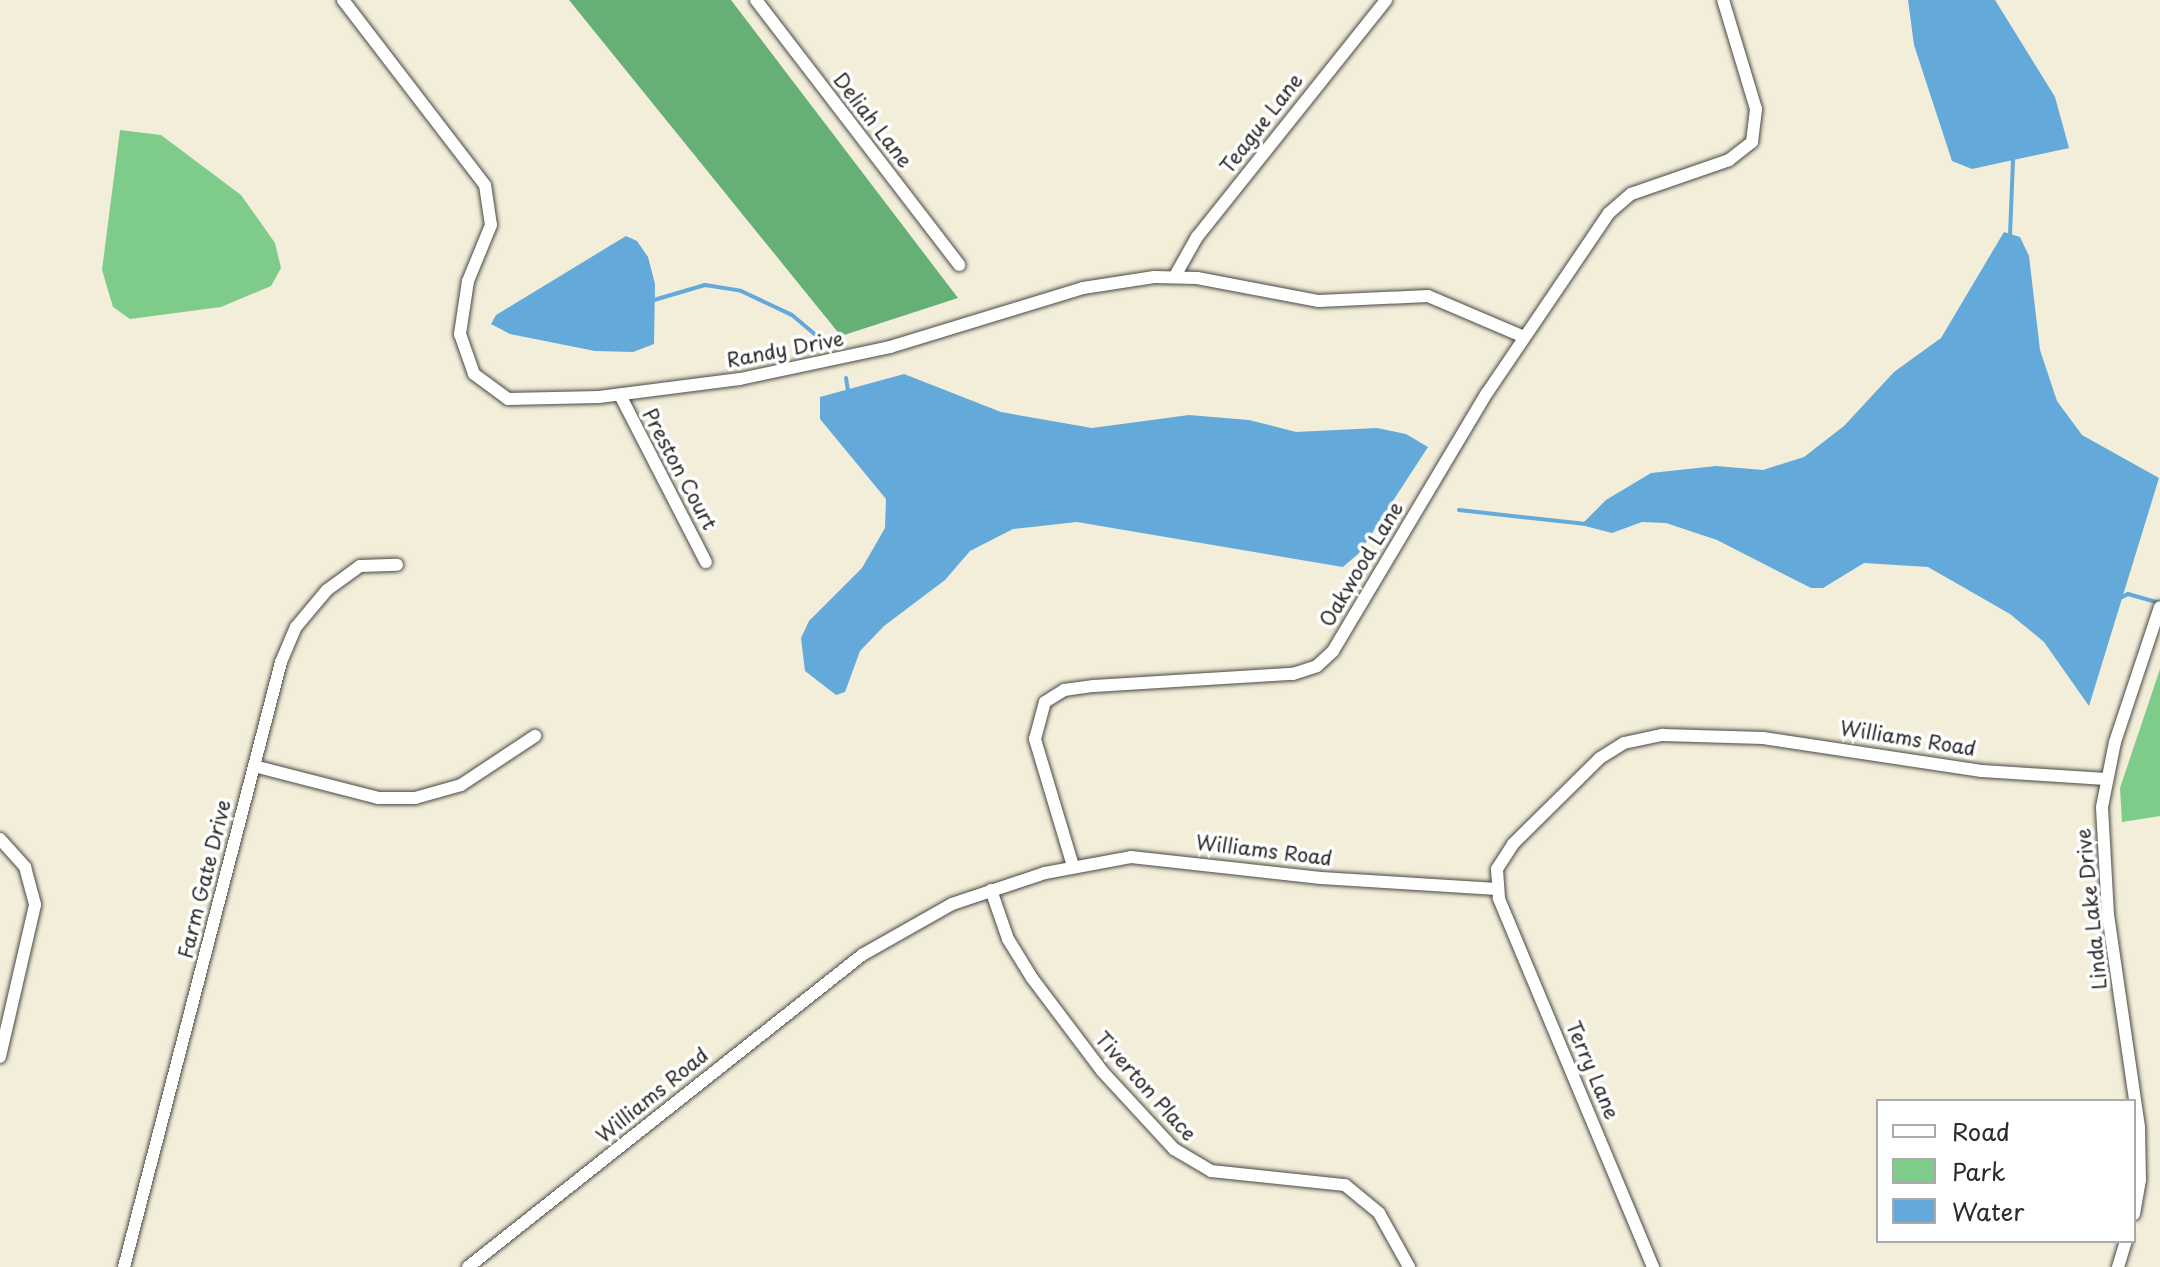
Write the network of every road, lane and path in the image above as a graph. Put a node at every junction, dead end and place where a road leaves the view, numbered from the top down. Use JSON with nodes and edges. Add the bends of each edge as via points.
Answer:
{"nodes":[{"id":1,"x":343,"y":0,"type":"edge"},
{"id":2,"x":756,"y":0,"type":"edge"},
{"id":3,"x":1386,"y":0,"type":"edge"},
{"id":4,"x":1723,"y":0,"type":"edge"},
{"id":5,"x":959,"y":265,"type":"dead end"},
{"id":6,"x":1175,"y":276,"type":"junction"},
{"id":7,"x":1524,"y":337,"type":"junction"},
{"id":8,"x":620,"y":395,"type":"junction"},
{"id":9,"x":706,"y":562,"type":"dead end"},
{"id":10,"x":397,"y":565,"type":"dead end"},
{"id":11,"x":2158,"y":612,"type":"edge"},
{"id":12,"x":535,"y":736,"type":"dead end"},
{"id":13,"x":254,"y":766,"type":"junction"},
{"id":14,"x":2106,"y":779,"type":"junction"},
{"id":15,"x":0,"y":839,"type":"edge"},
{"id":16,"x":1073,"y":866,"type":"junction"},
{"id":17,"x":1497,"y":889,"type":"junction"},
{"id":18,"x":991,"y":890,"type":"junction"},
{"id":19,"x":0,"y":1057,"type":"edge"},
{"id":20,"x":2134,"y":1099,"type":"edge"},
{"id":21,"x":2136,"y":1110,"type":"edge"},
{"id":22,"x":2136,"y":1189,"type":"edge"},
{"id":23,"x":2125,"y":1243,"type":"edge"},
{"id":24,"x":124,"y":1267,"type":"edge"},
{"id":25,"x":468,"y":1267,"type":"edge"},
{"id":26,"x":1409,"y":1267,"type":"edge"},
{"id":27,"x":1653,"y":1267,"type":"edge"},
{"id":28,"x":2118,"y":1267,"type":"edge"}],
"edges":[{"from":1,"to":8,"type":"street","name":"Randy Drive","via":[[485,185],[491,225],[468,281],[460,324],[474,374],[486,387],[517,401]]},
{"from":2,"to":5,"type":"street","name":"Deliah Lane"},
{"from":3,"to":6,"type":"street","name":"Teague Lane","via":[[1197,237]]},
{"from":4,"to":7,"type":"street","name":"Oakwood Lane","via":[[1757,124],[1752,142],[1729,160],[1648,187],[1616,206]]},
{"from":6,"to":7,"type":"street","name":"Randy Drive","via":[[1319,301],[1428,296]]},
{"from":6,"to":8,"type":"street","name":"Randy Drive","via":[[1083,288],[816,364]]},
{"from":7,"to":16,"type":"street","name":"Oakwood Lane","via":[[1324,661],[1293,674],[1064,690],[1045,702],[1035,739]]},
{"from":8,"to":9,"type":"street","name":"Preston Court"},
{"from":10,"to":13,"type":"street","name":"Farm Gate Drive","via":[[360,566],[311,607],[281,662]]},
{"from":11,"to":14,"type":"street","name":"Linda Lake Drive"},
{"from":12,"to":13,"type":"street","via":[[461,785],[415,798],[379,798]]},
{"from":13,"to":24,"type":"street","name":"Farm Gate Drive"},
{"from":14,"to":17,"type":"street","name":"Williams Road","via":[[1982,771],[1747,737],[1639,739],[1600,758],[1513,844],[1497,869]]},
{"from":14,"to":20,"type":"street","name":"Linda Lake Drive","via":[[2101,830],[2108,915]]},
{"from":15,"to":19,"type":"street","via":[[25,867],[35,905]]},
{"from":16,"to":17,"type":"street","name":"Williams Road","via":[[1162,858],[1321,878]]},
{"from":16,"to":18,"type":"street","name":"Williams Road"},
{"from":17,"to":27,"type":"street","name":"Terry Lane"},
{"from":18,"to":25,"type":"street","name":"Williams Road","via":[[917,920],[862,955]]},
{"from":18,"to":26,"type":"street","name":"Tiverton Place","via":[[1008,939],[1032,978],[1102,1071],[1174,1149],[1221,1173],[1345,1185],[1379,1213]]},
{"from":21,"to":22,"type":"street","name":"Linda Lake Drive"},
{"from":23,"to":28,"type":"street"}]}
